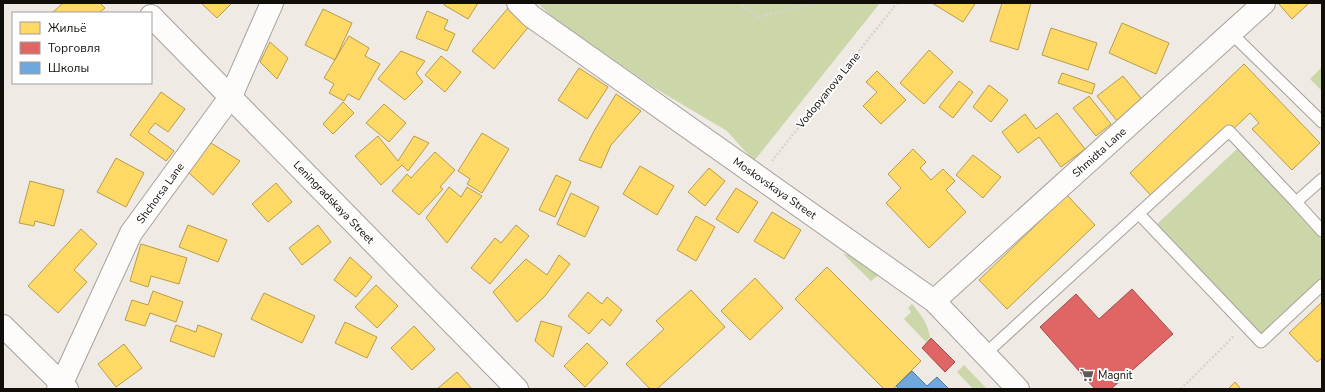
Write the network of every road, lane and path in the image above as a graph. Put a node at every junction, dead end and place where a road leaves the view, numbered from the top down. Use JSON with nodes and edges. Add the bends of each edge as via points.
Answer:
{"nodes":[{"id":1,"x":138,"y":3,"type":"edge"},
{"id":2,"x":272,"y":3,"type":"edge"},
{"id":3,"x":518,"y":3,"type":"edge"},
{"id":4,"x":740,"y":3,"type":"edge"},
{"id":5,"x":815,"y":3,"type":"edge"},
{"id":6,"x":897,"y":3,"type":"edge"},
{"id":7,"x":1264,"y":3,"type":"edge"},
{"id":8,"x":147,"y":12,"type":"edge"},
{"id":9,"x":152,"y":17,"type":"edge"},
{"id":10,"x":1231,"y":33,"type":"junction"},
{"id":11,"x":231,"y":96,"type":"junction"},
{"id":12,"x":1322,"y":122,"type":"edge"},
{"id":13,"x":758,"y":177,"type":"junction"},
{"id":14,"x":1322,"y":179,"type":"edge"},
{"id":15,"x":1296,"y":202,"type":"junction"},
{"id":16,"x":1139,"y":214,"type":"junction"},
{"id":17,"x":1322,"y":231,"type":"edge"},
{"id":18,"x":1322,"y":285,"type":"edge"},
{"id":19,"x":934,"y":301,"type":"junction"},
{"id":20,"x":1245,"y":325,"type":"junction"},
{"id":21,"x":3,"y":326,"type":"edge"},
{"id":22,"x":985,"y":354,"type":"junction"},
{"id":23,"x":62,"y":387,"type":"edge"},
{"id":24,"x":517,"y":389,"type":"edge"},
{"id":25,"x":1018,"y":389,"type":"edge"},
{"id":26,"x":1181,"y":389,"type":"edge"}],
"edges":[{"from":1,"to":8,"type":"street"},
{"from":2,"to":11,"type":"street","name":"Shchorsa Lane"},
{"from":3,"to":13,"type":"street","name":"Moskovskaya Street","via":[[531,16]]},
{"from":4,"to":5,"type":"path","via":[[758,17]]},
{"from":6,"to":13,"type":"path","name":"Vodopyanova Lane"},
{"from":7,"to":10,"type":"street","name":"Shmidta Lane"},
{"from":9,"to":11,"type":"street","name":"Leningradskaya Street"},
{"from":10,"to":12,"type":"lane"},
{"from":10,"to":19,"type":"street","name":"Shmidta Lane"},
{"from":11,"to":23,"type":"street","name":"Shchorsa Lane","via":[[131,233]]},
{"from":11,"to":24,"type":"street","name":"Leningradskaya Street"},
{"from":13,"to":19,"type":"street","name":"Moskovskaya Street"},
{"from":14,"to":15,"type":"lane"},
{"from":15,"to":16,"type":"lane","via":[[1229,131]]},
{"from":15,"to":17,"type":"lane"},
{"from":16,"to":20,"type":"lane"},
{"from":16,"to":22,"type":"lane"},
{"from":18,"to":20,"type":"lane","via":[[1261,342]]},
{"from":19,"to":22,"type":"street","name":"Moskovskaya Street"},
{"from":20,"to":26,"type":"path"},
{"from":21,"to":23,"type":"street"},
{"from":22,"to":25,"type":"street","name":"Moskovskaya Street"}]}
